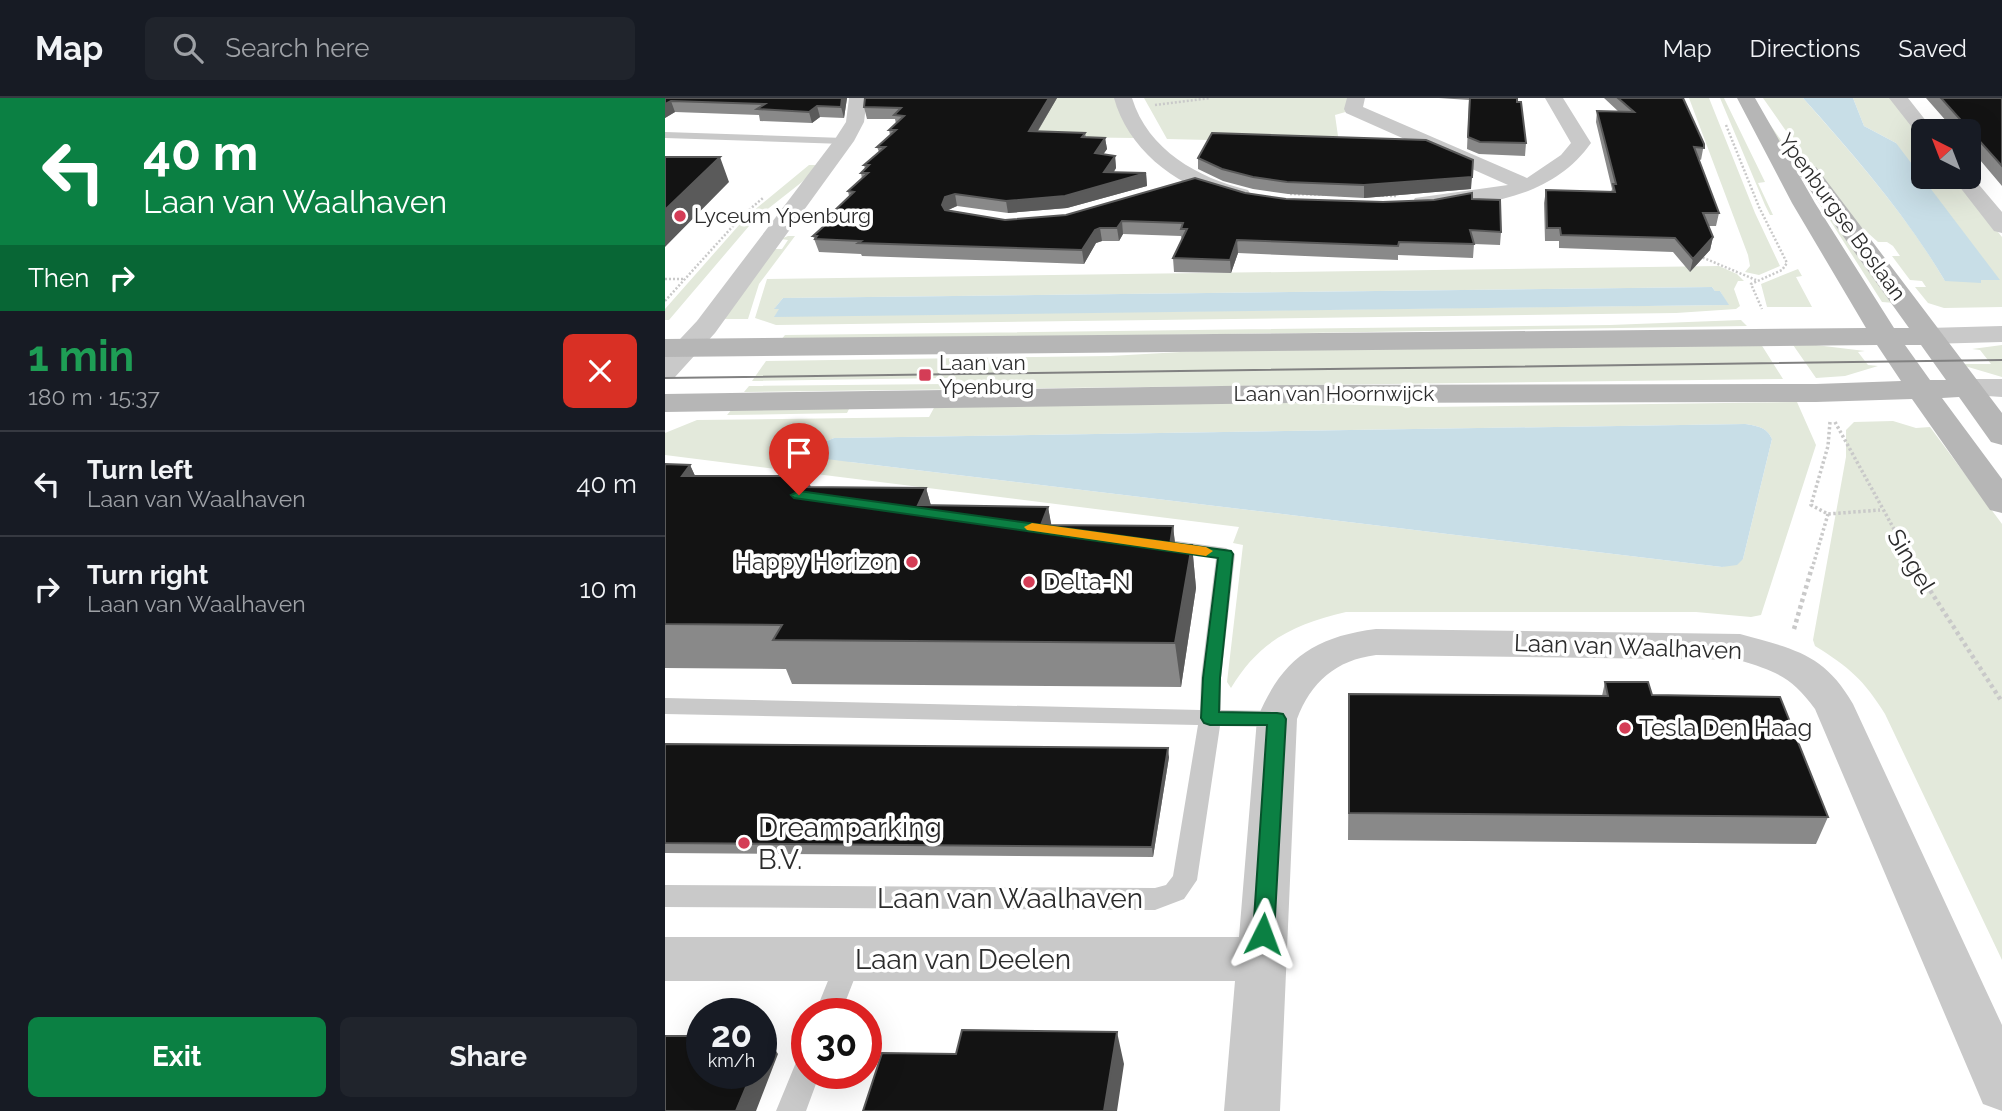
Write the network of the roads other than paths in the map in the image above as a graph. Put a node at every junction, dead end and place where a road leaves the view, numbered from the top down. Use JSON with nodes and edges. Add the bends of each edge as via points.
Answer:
{"nodes":[{"id":1,"x":858,"y":98,"type":"edge"},
{"id":2,"x":1356,"y":98,"type":"edge"},
{"id":3,"x":1553,"y":98,"type":"edge"},
{"id":4,"x":1746,"y":98,"type":"edge"},
{"id":5,"x":1759,"y":98,"type":"edge"},
{"id":6,"x":1898,"y":98,"type":"edge"},
{"id":7,"x":1125,"y":103,"type":"edge"},
{"id":8,"x":1915,"y":119,"type":"edge"},
{"id":9,"x":665,"y":135,"type":"edge"},
{"id":10,"x":844,"y":141,"type":"junction"},
{"id":11,"x":817,"y":178,"type":"junction"},
{"id":12,"x":1981,"y":180,"type":"edge"},
{"id":13,"x":1196,"y":181,"type":"junction"},
{"id":14,"x":1990,"y":181,"type":"dead end"},
{"id":15,"x":1526,"y":184,"type":"junction"},
{"id":16,"x":1165,"y":189,"type":"edge"},
{"id":17,"x":1971,"y":189,"type":"edge"},
{"id":18,"x":1261,"y":199,"type":"edge"},
{"id":19,"x":1399,"y":200,"type":"edge"},
{"id":20,"x":2002,"y":226,"type":"edge"},
{"id":21,"x":1862,"y":300,"type":"junction"},
{"id":22,"x":693,"y":304,"type":"dead end"},
{"id":23,"x":1773,"y":325,"type":"junction"},
{"id":24,"x":2002,"y":334,"type":"edge"},
{"id":25,"x":1886,"y":336,"type":"junction"},
{"id":26,"x":1928,"y":336,"type":"junction"},
{"id":27,"x":672,"y":340,"type":"edge"},
{"id":28,"x":665,"y":371,"type":"edge"},
{"id":29,"x":1967,"y":388,"type":"junction"},
{"id":30,"x":2002,"y":388,"type":"edge"},
{"id":31,"x":1920,"y":390,"type":"junction"},
{"id":32,"x":665,"y":403,"type":"edge"},
{"id":33,"x":2002,"y":435,"type":"edge"},
{"id":34,"x":2002,"y":503,"type":"edge"},
{"id":35,"x":1157,"y":545,"type":"edge"},
{"id":36,"x":665,"y":706,"type":"edge"},
{"id":37,"x":1210,"y":718,"type":"junction"},
{"id":38,"x":1277,"y":719,"type":"junction"},
{"id":39,"x":665,"y":896,"type":"edge"},
{"id":40,"x":665,"y":959,"type":"edge"},
{"id":41,"x":849,"y":959,"type":"junction"},
{"id":42,"x":1262,"y":959,"type":"junction"},
{"id":43,"x":834,"y":998,"type":"edge"},
{"id":44,"x":2002,"y":1084,"type":"edge"},
{"id":45,"x":800,"y":1089,"type":"edge"},
{"id":46,"x":791,"y":1111,"type":"edge"},
{"id":47,"x":1252,"y":1111,"type":"edge"}],
"edges":[{"from":1,"to":10,"type":"street","via":[[855,122]]},
{"from":2,"to":15,"type":"street","via":[[1353,109]]},
{"from":3,"to":15,"type":"street","via":[[1581,143],[1571,160],[1548,177]]},
{"from":4,"to":21,"type":"main road","name":"Ypenburgse Boslaan","via":[[1786,177]]},
{"from":5,"to":26,"type":"main road","name":"Ypenburgse Boslaan"},
{"from":6,"to":8,"type":"street"},
{"from":7,"to":13,"type":"street","via":[[1161,158]]},
{"from":9,"to":10,"type":"lane"},
{"from":10,"to":11,"type":"street"},
{"from":11,"to":22,"type":"street","via":[[760,218]]},
{"from":11,"to":27,"type":"street","via":[[781,229]]},
{"from":12,"to":14,"type":"street"},
{"from":13,"to":16,"type":"street"},
{"from":13,"to":18,"type":"street"},
{"from":15,"to":19,"type":"street","via":[[1484,197]]},
{"from":17,"to":20,"type":"street"},
{"from":21,"to":23,"type":"main road","via":[[1856,308],[1816,328]]},
{"from":21,"to":25,"type":"main road","name":"Ypenburgse Boslaan"},
{"from":23,"to":25,"type":"main road"},
{"from":23,"to":27,"type":"main road"},
{"from":24,"to":26,"type":"street"},
{"from":25,"to":26,"type":"main road"},
{"from":25,"to":31,"type":"main road"},
{"from":26,"to":29,"type":"main road"},
{"from":27,"to":28,"type":"street"},
{"from":29,"to":30,"type":"street","name":"Laan van Hoornwijck"},
{"from":29,"to":31,"type":"main road","name":"Laan van Hoornwijck"},
{"from":29,"to":33,"type":"main road"},
{"from":31,"to":32,"type":"main road","name":"Laan van Hoornwijck"},
{"from":31,"to":34,"type":"main road"},
{"from":35,"to":37,"type":"lane","name":"Laan van Waalhaven","via":[[1226,554]]},
{"from":36,"to":37,"type":"lane"},
{"from":37,"to":38,"type":"lane"},
{"from":37,"to":39,"type":"lane","name":"Laan van Waalhaven","via":[[1185,880],[1175,892],[1154,899]]},
{"from":38,"to":42,"type":"street","name":"Laan van Waalhaven"},
{"from":38,"to":44,"type":"street","name":"Laan van Waalhaven","via":[[1283,699],[1312,663],[1355,643],[1727,646],[1783,660],[1812,677],[1833,704]]},
{"from":40,"to":41,"type":"street","name":"Laan van Deelen"},
{"from":41,"to":42,"type":"street","name":"Laan van Deelen"},
{"from":41,"to":43,"type":"lane"},
{"from":42,"to":47,"type":"street","name":"Laan van Waalhaven"},
{"from":45,"to":46,"type":"lane"}]}
